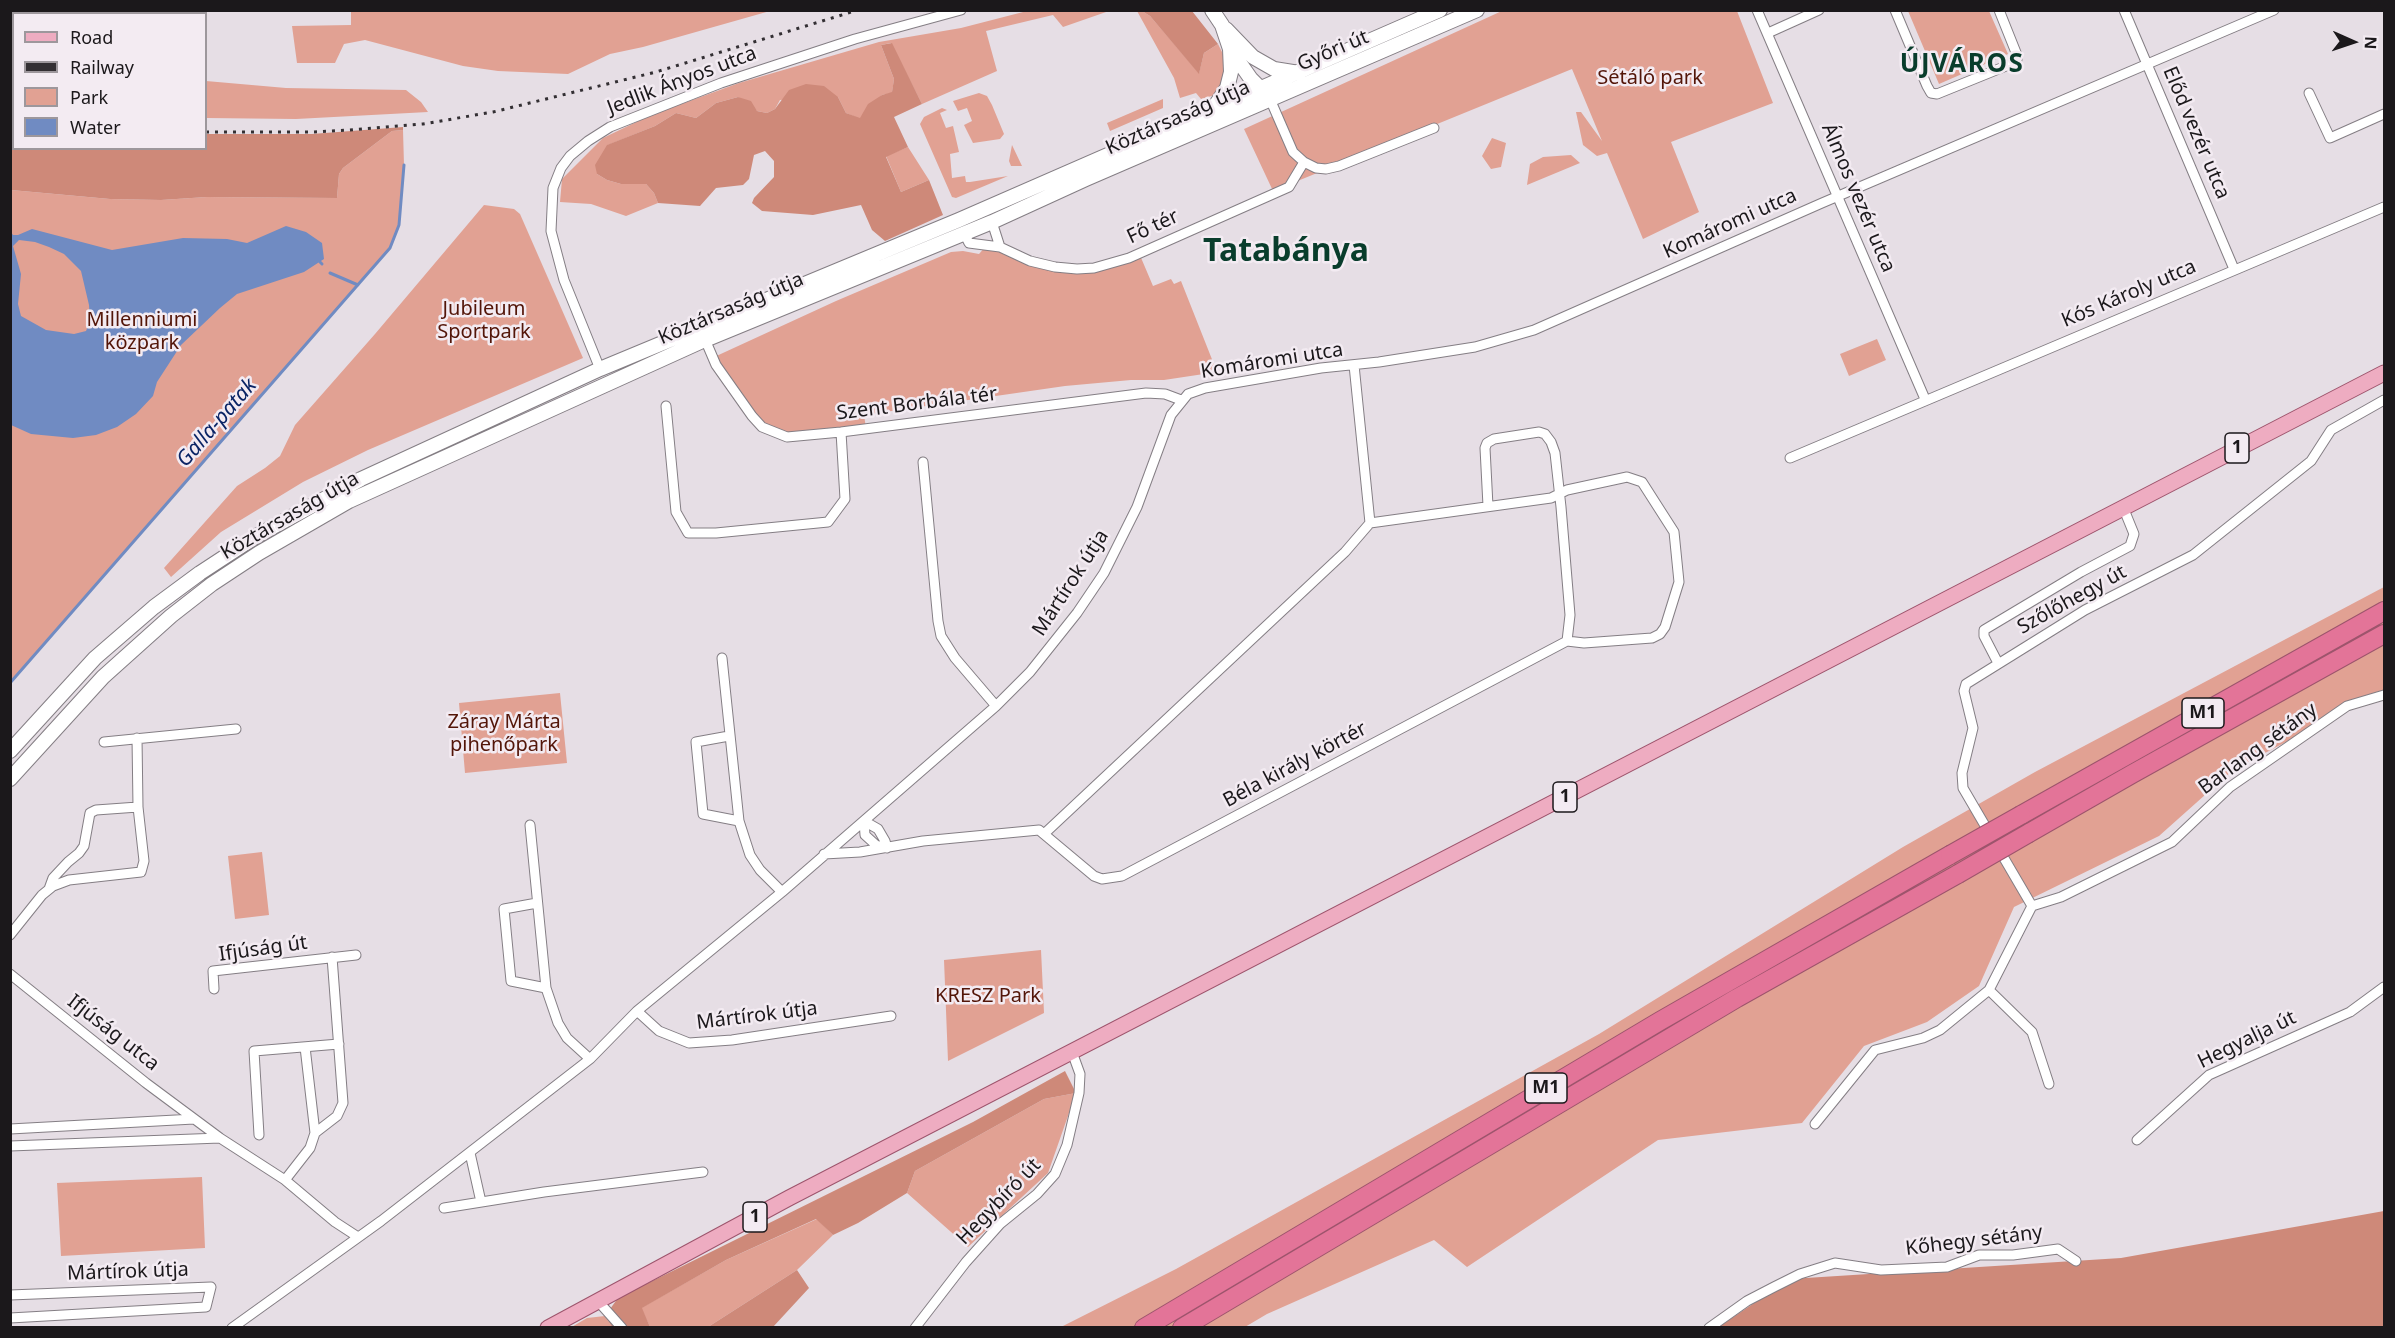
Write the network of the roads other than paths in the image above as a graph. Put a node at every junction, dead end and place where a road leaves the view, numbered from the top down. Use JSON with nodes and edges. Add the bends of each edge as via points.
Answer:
{"nodes":[{"id":1,"x":961,"y":10,"type":"edge"},
{"id":2,"x":1212,"y":10,"type":"edge"},
{"id":3,"x":1440,"y":10,"type":"edge"},
{"id":4,"x":1477,"y":10,"type":"edge"},
{"id":5,"x":1757,"y":10,"type":"edge"},
{"id":6,"x":1820,"y":10,"type":"edge"},
{"id":7,"x":1895,"y":10,"type":"edge"},
{"id":8,"x":1999,"y":10,"type":"edge"},
{"id":9,"x":2124,"y":10,"type":"edge"},
{"id":10,"x":2274,"y":10,"type":"edge"},
{"id":11,"x":1222,"y":25,"type":"junction"},
{"id":12,"x":1768,"y":33,"type":"junction"},
{"id":13,"x":1230,"y":49,"type":"junction"},
{"id":14,"x":1253,"y":57,"type":"junction"},
{"id":15,"x":2148,"y":65,"type":"junction"},
{"id":16,"x":1300,"y":73,"type":"junction"},
{"id":17,"x":2309,"y":93,"type":"dead end"},
{"id":18,"x":1266,"y":94,"type":"junction"},
{"id":19,"x":1213,"y":109,"type":"junction"},
{"id":20,"x":2385,"y":114,"type":"edge"},
{"id":21,"x":1434,"y":128,"type":"dead end"},
{"id":22,"x":1304,"y":162,"type":"junction"},
{"id":23,"x":1837,"y":196,"type":"junction"},
{"id":24,"x":2385,"y":207,"type":"edge"},
{"id":25,"x":992,"y":222,"type":"junction"},
{"id":26,"x":964,"y":233,"type":"junction"},
{"id":27,"x":1000,"y":247,"type":"junction"},
{"id":28,"x":2234,"y":269,"type":"junction"},
{"id":29,"x":703,"y":333,"type":"junction"},
{"id":30,"x":1353,"y":365,"type":"junction"},
{"id":31,"x":600,"y":369,"type":"junction"},
{"id":32,"x":2385,"y":373,"type":"edge"},
{"id":33,"x":606,"y":384,"type":"junction"},
{"id":34,"x":1925,"y":399,"type":"junction"},
{"id":35,"x":1181,"y":400,"type":"junction"},
{"id":36,"x":2385,"y":400,"type":"edge"},
{"id":37,"x":666,"y":406,"type":"dead end"},
{"id":38,"x":841,"y":432,"type":"junction"},
{"id":39,"x":1790,"y":458,"type":"dead end"},
{"id":40,"x":923,"y":462,"type":"dead end"},
{"id":41,"x":1559,"y":494,"type":"junction"},
{"id":42,"x":1488,"y":506,"type":"junction"},
{"id":43,"x":2123,"y":507,"type":"junction"},
{"id":44,"x":1371,"y":524,"type":"junction"},
{"id":45,"x":2385,"y":611,"type":"edge"},
{"id":46,"x":2385,"y":634,"type":"edge"},
{"id":47,"x":1567,"y":641,"type":"junction"},
{"id":48,"x":722,"y":657,"type":"dead end"},
{"id":49,"x":1998,"y":663,"type":"junction"},
{"id":50,"x":2385,"y":695,"type":"edge"},
{"id":51,"x":996,"y":706,"type":"junction"},
{"id":52,"x":236,"y":729,"type":"dead end"},
{"id":53,"x":729,"y":736,"type":"junction"},
{"id":54,"x":137,"y":738,"type":"junction"},
{"id":55,"x":104,"y":742,"type":"dead end"},
{"id":56,"x":10,"y":751,"type":"edge"},
{"id":57,"x":10,"y":779,"type":"edge"},
{"id":58,"x":138,"y":807,"type":"junction"},
{"id":59,"x":864,"y":820,"type":"junction"},
{"id":60,"x":739,"y":821,"type":"junction"},
{"id":61,"x":530,"y":825,"type":"dead end"},
{"id":62,"x":1044,"y":834,"type":"junction"},
{"id":63,"x":887,"y":848,"type":"junction"},
{"id":64,"x":824,"y":854,"type":"junction"},
{"id":65,"x":48,"y":889,"type":"junction"},
{"id":66,"x":782,"y":892,"type":"junction"},
{"id":67,"x":537,"y":903,"type":"junction"},
{"id":68,"x":2032,"y":906,"type":"junction"},
{"id":69,"x":10,"y":934,"type":"edge"},
{"id":70,"x":356,"y":955,"type":"dead end"},
{"id":71,"x":332,"y":957,"type":"junction"},
{"id":72,"x":10,"y":974,"type":"edge"},
{"id":73,"x":2385,"y":987,"type":"edge"},
{"id":74,"x":546,"y":988,"type":"junction"},
{"id":75,"x":214,"y":989,"type":"dead end"},
{"id":76,"x":1989,"y":990,"type":"junction"},
{"id":77,"x":637,"y":1011,"type":"junction"},
{"id":78,"x":891,"y":1016,"type":"dead end"},
{"id":79,"x":339,"y":1044,"type":"junction"},
{"id":80,"x":305,"y":1047,"type":"junction"},
{"id":81,"x":1072,"y":1052,"type":"junction"},
{"id":82,"x":590,"y":1059,"type":"junction"},
{"id":83,"x":2049,"y":1084,"type":"dead end"},
{"id":84,"x":194,"y":1119,"type":"junction"},
{"id":85,"x":1815,"y":1124,"type":"dead end"},
{"id":86,"x":10,"y":1129,"type":"edge"},
{"id":87,"x":315,"y":1133,"type":"junction"},
{"id":88,"x":259,"y":1135,"type":"dead end"},
{"id":89,"x":220,"y":1138,"type":"junction"},
{"id":90,"x":2137,"y":1140,"type":"dead end"},
{"id":91,"x":10,"y":1146,"type":"edge"},
{"id":92,"x":470,"y":1153,"type":"junction"},
{"id":93,"x":703,"y":1172,"type":"dead end"},
{"id":94,"x":285,"y":1180,"type":"junction"},
{"id":95,"x":481,"y":1202,"type":"junction"},
{"id":96,"x":444,"y":1208,"type":"dead end"},
{"id":97,"x":357,"y":1237,"type":"junction"},
{"id":98,"x":2076,"y":1261,"type":"dead end"},
{"id":99,"x":10,"y":1295,"type":"edge"},
{"id":100,"x":597,"y":1300,"type":"junction"},
{"id":101,"x":10,"y":1318,"type":"edge"},
{"id":102,"x":232,"y":1328,"type":"edge"},
{"id":103,"x":548,"y":1328,"type":"edge"},
{"id":104,"x":622,"y":1328,"type":"edge"},
{"id":105,"x":915,"y":1328,"type":"edge"},
{"id":106,"x":1144,"y":1328,"type":"edge"},
{"id":107,"x":1182,"y":1328,"type":"edge"},
{"id":108,"x":1709,"y":1328,"type":"edge"}],
"edges":[{"from":1,"to":31,"type":"street","name":"Jedlik Ányos utca","via":[[855,39],[721,83],[610,127],[570,156],[553,188],[551,231],[564,280]]},
{"from":2,"to":11,"type":"street"},
{"from":3,"to":16,"type":"street","name":"Győri út"},
{"from":4,"to":18,"type":"street","name":"Győri út"},
{"from":5,"to":12,"type":"street","name":"Álmos vezér utca"},
{"from":6,"to":12,"type":"street"},
{"from":7,"to":8,"type":"street","via":[[1931,93],[1937,94],[2016,60],[2018,55]]},
{"from":9,"to":15,"type":"street","name":"Előd vezér utca"},
{"from":10,"to":15,"type":"street","name":"Komáromi utca"},
{"from":11,"to":13,"type":"street"},
{"from":11,"to":14,"type":"street"},
{"from":12,"to":23,"type":"street","name":"Álmos vezér utca"},
{"from":13,"to":18,"type":"street"},
{"from":13,"to":19,"type":"street","via":[[1227,87]]},
{"from":14,"to":16,"type":"street","via":[[1274,69]]},
{"from":14,"to":18,"type":"street"},
{"from":15,"to":23,"type":"street","name":"Komáromi utca"},
{"from":15,"to":28,"type":"street","name":"Előd vezér utca"},
{"from":16,"to":18,"type":"street","name":"Győri út"},
{"from":17,"to":20,"type":"street","via":[[2330,138]]},
{"from":18,"to":19,"type":"street","name":"Köztársaság útja"},
{"from":18,"to":22,"type":"street","via":[[1293,152]]},
{"from":18,"to":25,"type":"street","name":"Köztársaság útja"},
{"from":19,"to":29,"type":"street","name":"Köztársaság útja"},
{"from":21,"to":22,"type":"street","via":[[1339,166],[1326,169]]},
{"from":22,"to":27,"type":"street","name":"Fő tér","via":[[1289,187],[1114,263],[1077,269],[1055,267]]},
{"from":23,"to":30,"type":"street","name":"Komáromi utca","via":[[1534,330],[1475,347]]},
{"from":23,"to":34,"type":"street","name":"Álmos vezér utca"},
{"from":24,"to":28,"type":"street","name":"Kós Károly utca"},
{"from":25,"to":26,"type":"street","name":"Köztársaság útja"},
{"from":25,"to":27,"type":"street"},
{"from":26,"to":27,"type":"street","name":"Fő tér","via":[[969,243]]},
{"from":26,"to":29,"type":"street","name":"Köztársaság útja"},
{"from":28,"to":34,"type":"street","name":"Kós Károly utca"},
{"from":29,"to":31,"type":"street","name":"Köztársaság útja"},
{"from":29,"to":33,"type":"street","name":"Köztársaság útja"},
{"from":29,"to":38,"type":"street","name":"Szent Borbála tér","via":[[716,365],[762,427],[787,437]]},
{"from":30,"to":35,"type":"street","name":"Komáromi utca","via":[[1205,388]]},
{"from":30,"to":44,"type":"street"},
{"from":31,"to":33,"type":"street"},
{"from":31,"to":56,"type":"street","name":"Köztársaság útja","via":[[361,479],[200,573],[95,658]]},
{"from":32,"to":43,"type":"main road","number":"1"},
{"from":33,"to":57,"type":"street","name":"Köztársaság útja","via":[[349,501],[221,578],[103,676]]},
{"from":34,"to":39,"type":"street","name":"Kós Károly utca"},
{"from":35,"to":38,"type":"street","name":"Szent Borbála tér","via":[[1146,393]]},
{"from":35,"to":51,"type":"street","name":"Mártírok útja","via":[[1137,507],[1104,573],[1054,645]]},
{"from":36,"to":49,"type":"street","name":"Szőlőhegy út","via":[[2331,430],[2311,461],[2193,555],[2085,610]]},
{"from":37,"to":38,"type":"street","via":[[676,512],[688,533],[828,522],[846,499]]},
{"from":40,"to":51,"type":"street","via":[[941,636]]},
{"from":41,"to":42,"type":"street","name":"Béla király körtér"},
{"from":41,"to":42,"type":"street","via":[[1555,453],[1545,434],[1494,439],[1485,448]]},
{"from":41,"to":47,"type":"street","via":[[1570,615]]},
{"from":41,"to":47,"type":"street","name":"Béla király körtér","via":[[1628,477],[1642,482],[1674,532],[1679,582],[1660,634],[1652,638]]},
{"from":42,"to":44,"type":"street","name":"Béla király körtér"},
{"from":43,"to":49,"type":"street","via":[[2134,534],[2130,546],[1984,630]]},
{"from":43,"to":81,"type":"main road","number":"1"},
{"from":44,"to":62,"type":"street"},
{"from":45,"to":106,"type":"highway","number":"M1","bridge":true,"via":[[1660,1021]]},
{"from":46,"to":107,"type":"highway","number":"M1","bridge":true,"via":[[1737,998]]},
{"from":47,"to":62,"type":"street","name":"Béla király körtér","via":[[1122,876],[1094,876]]},
{"from":48,"to":53,"type":"street"},
{"from":49,"to":68,"type":"street","name":"Szőlőhegy út","via":[[1964,687],[1973,728],[1961,780]]},
{"from":50,"to":68,"type":"street","name":"Barlang sétány","via":[[2347,706],[2230,787],[2172,842],[2061,897]]},
{"from":51,"to":59,"type":"street","name":"Mártírok útja"},
{"from":52,"to":54,"type":"street"},
{"from":53,"to":60,"type":"street"},
{"from":53,"to":60,"type":"street","via":[[696,742],[703,814]]},
{"from":54,"to":55,"type":"street"},
{"from":54,"to":58,"type":"street"},
{"from":58,"to":65,"type":"street","via":[[90,813],[84,846],[53,878]]},
{"from":58,"to":65,"type":"street","via":[[144,861],[141,872],[69,880]]},
{"from":59,"to":63,"type":"street","via":[[866,835],[876,845]]},
{"from":59,"to":64,"type":"street","name":"Mártírok útja"},
{"from":60,"to":66,"type":"street","via":[[750,855]]},
{"from":61,"to":67,"type":"street"},
{"from":62,"to":63,"type":"street","via":[[1039,830]]},
{"from":63,"to":64,"type":"street"},
{"from":64,"to":66,"type":"street","name":"Mártírok útja"},
{"from":65,"to":69,"type":"street"},
{"from":66,"to":77,"type":"street","name":"Mártírok útja"},
{"from":67,"to":74,"type":"street"},
{"from":67,"to":74,"type":"street","via":[[504,909],[511,981]]},
{"from":68,"to":76,"type":"street"},
{"from":70,"to":71,"type":"street","name":"Ifjúság út"},
{"from":71,"to":75,"type":"street","name":"Ifjúság út","via":[[213,971]]},
{"from":71,"to":79,"type":"street","name":"Ifjúság út"},
{"from":72,"to":84,"type":"street","name":"Ifjúság utca"},
{"from":73,"to":90,"type":"street","name":"Hegyalja út","via":[[2350,1012],[2209,1075]]},
{"from":74,"to":82,"type":"street","via":[[567,1038]]},
{"from":76,"to":83,"type":"street","via":[[2032,1032]]},
{"from":76,"to":85,"type":"street","via":[[1940,1030],[1875,1050]]},
{"from":77,"to":78,"type":"street","name":"Mártírok útja","via":[[659,1031],[689,1043]]},
{"from":77,"to":82,"type":"street","name":"Mártírok útja"},
{"from":79,"to":80,"type":"street"},
{"from":79,"to":87,"type":"street","name":"Ifjúság út","via":[[343,1103],[337,1116]]},
{"from":80,"to":87,"type":"street"},
{"from":80,"to":88,"type":"street","via":[[254,1052]]},
{"from":81,"to":100,"type":"main road","number":"1"},
{"from":81,"to":105,"type":"street","name":"Hegybíró út","via":[[1080,1074],[1080,1093],[1055,1174],[1000,1224]]},
{"from":82,"to":92,"type":"street","name":"Mártírok útja"},
{"from":84,"to":86,"type":"street"},
{"from":84,"to":89,"type":"street","name":"Ifjúság utca"},
{"from":87,"to":94,"type":"street","name":"Ifjúság út","via":[[310,1148]]},
{"from":89,"to":91,"type":"street"},
{"from":89,"to":94,"type":"street","name":"Ifjúság utca"},
{"from":92,"to":95,"type":"street"},
{"from":92,"to":97,"type":"street","name":"Mártírok útja"},
{"from":93,"to":95,"type":"street"},
{"from":94,"to":97,"type":"street","name":"Ifjúság utca"},
{"from":95,"to":96,"type":"street"},
{"from":97,"to":102,"type":"street","name":"Mártírok útja"},
{"from":98,"to":108,"type":"street","name":"Kőhegy sétány","via":[[2058,1249],[1979,1255],[1947,1267],[1881,1270],[1835,1263],[1774,1287]]},
{"from":99,"to":101,"type":"street","name":"Mártírok útja","via":[[211,1287],[206,1307]]},
{"from":100,"to":103,"type":"main road","number":"1"},
{"from":100,"to":104,"type":"street"}]}
